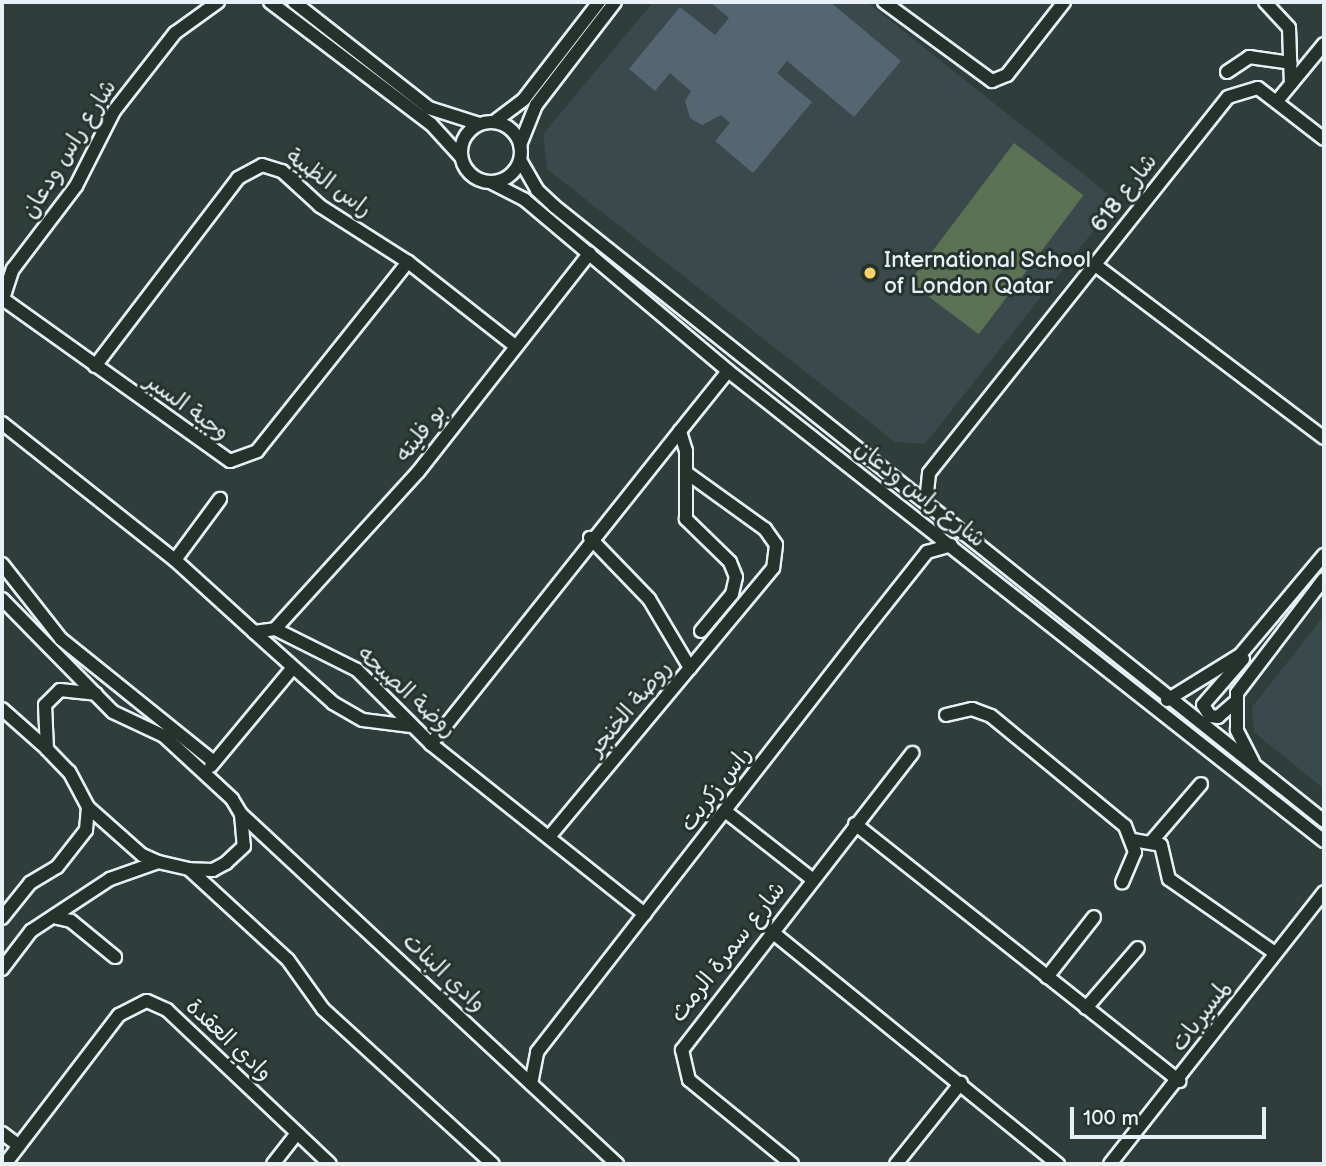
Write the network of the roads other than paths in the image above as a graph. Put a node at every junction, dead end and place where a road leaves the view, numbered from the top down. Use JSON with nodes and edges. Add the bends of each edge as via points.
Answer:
{"nodes":[{"id":1,"x":218,"y":2,"type":"edge"},
{"id":2,"x":270,"y":2,"type":"edge"},
{"id":3,"x":294,"y":2,"type":"edge"},
{"id":4,"x":884,"y":2,"type":"edge"},
{"id":5,"x":1064,"y":2,"type":"edge"},
{"id":6,"x":1265,"y":2,"type":"edge"},
{"id":7,"x":612,"y":3,"type":"edge"},
{"id":8,"x":595,"y":8,"type":"edge"},
{"id":9,"x":1324,"y":44,"type":"edge"},
{"id":10,"x":1291,"y":63,"type":"junction"},
{"id":11,"x":1227,"y":72,"type":"dead end"},
{"id":12,"x":1291,"y":84,"type":"junction"},
{"id":13,"x":1277,"y":101,"type":"junction"},
{"id":14,"x":494,"y":122,"type":"junction"},
{"id":15,"x":478,"y":124,"type":"junction"},
{"id":16,"x":1324,"y":139,"type":"edge"},
{"id":17,"x":520,"y":145,"type":"junction"},
{"id":18,"x":461,"y":157,"type":"junction"},
{"id":19,"x":520,"y":160,"type":"junction"},
{"id":20,"x":490,"y":182,"type":"junction"},
{"id":21,"x":590,"y":253,"type":"junction"},
{"id":22,"x":408,"y":262,"type":"junction"},
{"id":23,"x":1094,"y":264,"type":"junction"},
{"id":24,"x":2,"y":301,"type":"edge"},
{"id":25,"x":515,"y":346,"type":"junction"},
{"id":26,"x":95,"y":366,"type":"junction"},
{"id":27,"x":728,"y":371,"type":"junction"},
{"id":28,"x":1298,"y":422,"type":"junction"},
{"id":29,"x":2,"y":423,"type":"edge"},
{"id":30,"x":680,"y":431,"type":"junction"},
{"id":31,"x":1324,"y":438,"type":"edge"},
{"id":32,"x":1324,"y":448,"type":"edge"},
{"id":33,"x":687,"y":473,"type":"junction"},
{"id":34,"x":929,"y":473,"type":"junction"},
{"id":35,"x":902,"y":483,"type":"junction"},
{"id":36,"x":220,"y":499,"type":"dead end"},
{"id":37,"x":926,"y":502,"type":"junction"},
{"id":38,"x":926,"y":525,"type":"junction"},
{"id":39,"x":590,"y":538,"type":"junction"},
{"id":40,"x":951,"y":545,"type":"junction"},
{"id":41,"x":927,"y":552,"type":"junction"},
{"id":42,"x":1324,"y":555,"type":"edge"},
{"id":43,"x":175,"y":560,"type":"junction"},
{"id":44,"x":2,"y":564,"type":"edge"},
{"id":45,"x":1324,"y":579,"type":"edge"},
{"id":46,"x":2,"y":599,"type":"edge"},
{"id":47,"x":275,"y":629,"type":"junction"},
{"id":48,"x":701,"y":631,"type":"dead end"},
{"id":49,"x":254,"y":632,"type":"junction"},
{"id":50,"x":1254,"y":641,"type":"junction"},
{"id":51,"x":690,"y":668,"type":"junction"},
{"id":52,"x":291,"y":670,"type":"junction"},
{"id":53,"x":96,"y":694,"type":"junction"},
{"id":54,"x":1167,"y":701,"type":"junction"},
{"id":55,"x":1234,"y":703,"type":"junction"},
{"id":56,"x":2,"y":709,"type":"edge"},
{"id":57,"x":946,"y":715,"type":"dead end"},
{"id":58,"x":411,"y":726,"type":"junction"},
{"id":59,"x":430,"y":744,"type":"junction"},
{"id":60,"x":47,"y":748,"type":"junction"},
{"id":61,"x":912,"y":753,"type":"dead end"},
{"id":62,"x":210,"y":767,"type":"junction"},
{"id":63,"x":1259,"y":771,"type":"junction"},
{"id":64,"x":1201,"y":784,"type":"dead end"},
{"id":65,"x":88,"y":807,"type":"junction"},
{"id":66,"x":725,"y":811,"type":"junction"},
{"id":67,"x":241,"y":814,"type":"junction"},
{"id":68,"x":1324,"y":821,"type":"edge"},
{"id":69,"x":855,"y":824,"type":"junction"},
{"id":70,"x":549,"y":837,"type":"junction"},
{"id":71,"x":1133,"y":840,"type":"junction"},
{"id":72,"x":1153,"y":841,"type":"junction"},
{"id":73,"x":1324,"y":841,"type":"edge"},
{"id":74,"x":158,"y":862,"type":"junction"},
{"id":75,"x":188,"y":869,"type":"junction"},
{"id":76,"x":812,"y":879,"type":"junction"},
{"id":77,"x":1122,"y":882,"type":"dead end"},
{"id":78,"x":1324,"y":892,"type":"edge"},
{"id":79,"x":645,"y":914,"type":"junction"},
{"id":80,"x":2,"y":918,"type":"edge"},
{"id":81,"x":57,"y":918,"type":"junction"},
{"id":82,"x":1094,"y":918,"type":"dead end"},
{"id":83,"x":771,"y":931,"type":"junction"},
{"id":84,"x":1138,"y":948,"type":"dead end"},
{"id":85,"x":1275,"y":953,"type":"junction"},
{"id":86,"x":115,"y":957,"type":"dead end"},
{"id":87,"x":2,"y":969,"type":"edge"},
{"id":88,"x":1047,"y":977,"type":"junction"},
{"id":89,"x":1086,"y":1008,"type":"junction"},
{"id":90,"x":537,"y":1052,"type":"junction"},
{"id":91,"x":506,"y":1060,"type":"junction"},
{"id":92,"x":1179,"y":1081,"type":"junction"},
{"id":93,"x":961,"y":1083,"type":"junction"},
{"id":94,"x":531,"y":1084,"type":"junction"},
{"id":95,"x":2,"y":1133,"type":"edge"},
{"id":96,"x":297,"y":1133,"type":"junction"},
{"id":97,"x":19,"y":1146,"type":"junction"},
{"id":98,"x":5,"y":1164,"type":"edge"},
{"id":99,"x":273,"y":1164,"type":"edge"},
{"id":100,"x":330,"y":1164,"type":"edge"},
{"id":101,"x":493,"y":1164,"type":"edge"},
{"id":102,"x":617,"y":1164,"type":"edge"},
{"id":103,"x":792,"y":1164,"type":"edge"},
{"id":104,"x":897,"y":1164,"type":"edge"},
{"id":105,"x":1058,"y":1164,"type":"edge"},
{"id":106,"x":1110,"y":1164,"type":"edge"}],
"edges":[{"from":1,"to":24,"type":"street","name":"شارع راس ودعان","via":[[175,33],[114,111],[76,186],[13,269]]},
{"from":2,"to":18,"type":"street","via":[[430,124]]},
{"from":3,"to":15,"type":"street","via":[[429,108]]},
{"from":4,"to":5,"type":"street","via":[[992,81],[1007,75]]},
{"from":6,"to":10,"type":"street","via":[[1289,28]]},
{"from":7,"to":8,"type":"street"},
{"from":8,"to":14,"type":"street","via":[[524,99]]},
{"from":8,"to":17,"type":"street","via":[[536,105]]},
{"from":9,"to":12,"type":"street"},
{"from":10,"to":11,"type":"street","via":[[1249,57]]},
{"from":10,"to":12,"type":"street"},
{"from":12,"to":13,"type":"street"},
{"from":13,"to":16,"type":"street","name":"شارع 618"},
{"from":13,"to":23,"type":"street","name":"شارع 618","via":[[1252,87],[1228,97]]},
{"from":14,"to":15,"type":"street"},
{"from":14,"to":17,"type":"street","via":[[508,127]]},
{"from":15,"to":18,"type":"street","via":[[464,137]]},
{"from":17,"to":19,"type":"street"},
{"from":18,"to":20,"type":"street","via":[[474,177]]},
{"from":19,"to":20,"type":"street","via":[[509,176]]},
{"from":19,"to":35,"type":"street","name":"شارع راس ودعان","via":[[545,199]]},
{"from":20,"to":21,"type":"street","name":"شارع راس ودعان","via":[[525,200]]},
{"from":21,"to":25,"type":"street","name":"بو فليته"},
{"from":21,"to":27,"type":"street","name":"شارع راس ودعان"},
{"from":22,"to":25,"type":"street","name":"راس الظبية"},
{"from":22,"to":26,"type":"street","name":"وجبة السبر","via":[[263,444],[240,460],[212,453]]},
{"from":22,"to":26,"type":"street","name":"راس الظبية","via":[[336,218],[282,171],[269,164],[255,167],[238,178]]},
{"from":23,"to":28,"type":"street"},
{"from":23,"to":34,"type":"street","name":"شارع 618"},
{"from":24,"to":26,"type":"street","name":"وجبة السبر"},
{"from":25,"to":47,"type":"street","name":"بو فليته","via":[[418,472]]},
{"from":27,"to":30,"type":"street"},
{"from":27,"to":38,"type":"street","name":"شارع راس ودعان"},
{"from":28,"to":31,"type":"street"},
{"from":28,"to":32,"type":"street"},
{"from":29,"to":43,"type":"street"},
{"from":30,"to":33,"type":"street"},
{"from":30,"to":39,"type":"street"},
{"from":33,"to":48,"type":"street","via":[[686,519],[730,562],[736,578],[732,594]]},
{"from":33,"to":51,"type":"street","via":[[765,529],[776,545],[773,568]]},
{"from":34,"to":35,"type":"street"},
{"from":34,"to":37,"type":"street"},
{"from":35,"to":37,"type":"street","name":"شارع راس ودعان"},
{"from":36,"to":43,"type":"street"},
{"from":37,"to":54,"type":"street","name":"شارع راس ودعان"},
{"from":38,"to":40,"type":"street","name":"شارع راس ودعان"},
{"from":38,"to":41,"type":"street"},
{"from":39,"to":51,"type":"street","name":"روضة الخنجر","via":[[649,599]]},
{"from":39,"to":59,"type":"street"},
{"from":40,"to":41,"type":"street"},
{"from":40,"to":73,"type":"street","name":"شارع راس ودعان"},
{"from":41,"to":66,"type":"street","name":"راس زكريت"},
{"from":42,"to":50,"type":"street"},
{"from":43,"to":49,"type":"street"},
{"from":44,"to":62,"type":"street","via":[[61,639]]},
{"from":45,"to":55,"type":"street","via":[[1245,680]]},
{"from":46,"to":53,"type":"street"},
{"from":47,"to":49,"type":"street"},
{"from":47,"to":58,"type":"street","name":"روضة الصيحه","via":[[357,670]]},
{"from":49,"to":52,"type":"street"},
{"from":50,"to":54,"type":"street","via":[[1223,669]]},
{"from":50,"to":55,"type":"street","via":[[1203,705],[1210,716],[1218,718]]},
{"from":51,"to":70,"type":"street","name":"روضة الخنجر"},
{"from":52,"to":58,"type":"street","via":[[363,720]]},
{"from":52,"to":62,"type":"street"},
{"from":53,"to":60,"type":"street","via":[[60,690],[44,705]]},
{"from":53,"to":62,"type":"street","via":[[113,712],[164,736]]},
{"from":54,"to":63,"type":"street","name":"شارع راس ودعان"},
{"from":55,"to":63,"type":"street","via":[[1240,741]]},
{"from":56,"to":60,"type":"street"},
{"from":57,"to":71,"type":"street","via":[[972,709],[991,716],[1118,820]]},
{"from":58,"to":59,"type":"street","name":"روضة الصيحه"},
{"from":59,"to":70,"type":"street","name":"روضة الصيحه"},
{"from":60,"to":65,"type":"street","via":[[69,772]]},
{"from":61,"to":69,"type":"street","name":"شارع سمرة الرمث"},
{"from":62,"to":67,"type":"street","name":"وادي البنات"},
{"from":63,"to":68,"type":"street","name":"شارع راس ودعان"},
{"from":64,"to":72,"type":"street"},
{"from":65,"to":74,"type":"street","via":[[142,855]]},
{"from":65,"to":80,"type":"street","via":[[86,830],[57,867],[30,883]]},
{"from":66,"to":76,"type":"street"},
{"from":66,"to":79,"type":"street","name":"راس زكريت"},
{"from":67,"to":75,"type":"street","via":[[244,846],[213,870]]},
{"from":67,"to":91,"type":"street","name":"وادي البنات"},
{"from":69,"to":76,"type":"street","name":"شارع سمرة الرمث"},
{"from":69,"to":88,"type":"street"},
{"from":70,"to":79,"type":"street","name":"روضة الصيحه"},
{"from":71,"to":72,"type":"street"},
{"from":71,"to":77,"type":"street","via":[[1133,861]]},
{"from":72,"to":85,"type":"street","via":[[1164,849],[1169,879]]},
{"from":74,"to":75,"type":"street"},
{"from":74,"to":81,"type":"street","via":[[110,879]]},
{"from":75,"to":101,"type":"street","via":[[288,960],[323,1009]]},
{"from":76,"to":83,"type":"street","name":"شارع سمرة الرمث"},
{"from":78,"to":85,"type":"street","name":"لمسيربات"},
{"from":79,"to":90,"type":"street","name":"راس زكريت"},
{"from":81,"to":86,"type":"street","via":[[71,921]]},
{"from":81,"to":87,"type":"street","via":[[31,931]]},
{"from":82,"to":88,"type":"street"},
{"from":83,"to":93,"type":"street"},
{"from":83,"to":103,"type":"street","name":"شارع سمرة الرمث","via":[[685,1041],[682,1061],[697,1088]]},
{"from":84,"to":89,"type":"street"},
{"from":85,"to":92,"type":"street","name":"لمسيربات"},
{"from":88,"to":89,"type":"street"},
{"from":89,"to":92,"type":"street"},
{"from":90,"to":91,"type":"street"},
{"from":90,"to":94,"type":"street","name":"راس زكريت"},
{"from":91,"to":94,"type":"street","name":"وادي البنات"},
{"from":92,"to":106,"type":"street","name":"لمسيربات"},
{"from":93,"to":104,"type":"street"},
{"from":93,"to":105,"type":"street"},
{"from":94,"to":102,"type":"street","name":"وادي البنات"},
{"from":95,"to":97,"type":"street"},
{"from":96,"to":97,"type":"street","name":"وادي العقدة","via":[[167,1010],[147,1001],[119,1015]]},
{"from":96,"to":99,"type":"street"},
{"from":96,"to":100,"type":"street","name":"وادي العقدة"},
{"from":97,"to":98,"type":"street","name":"وادي العقدة"}]}
